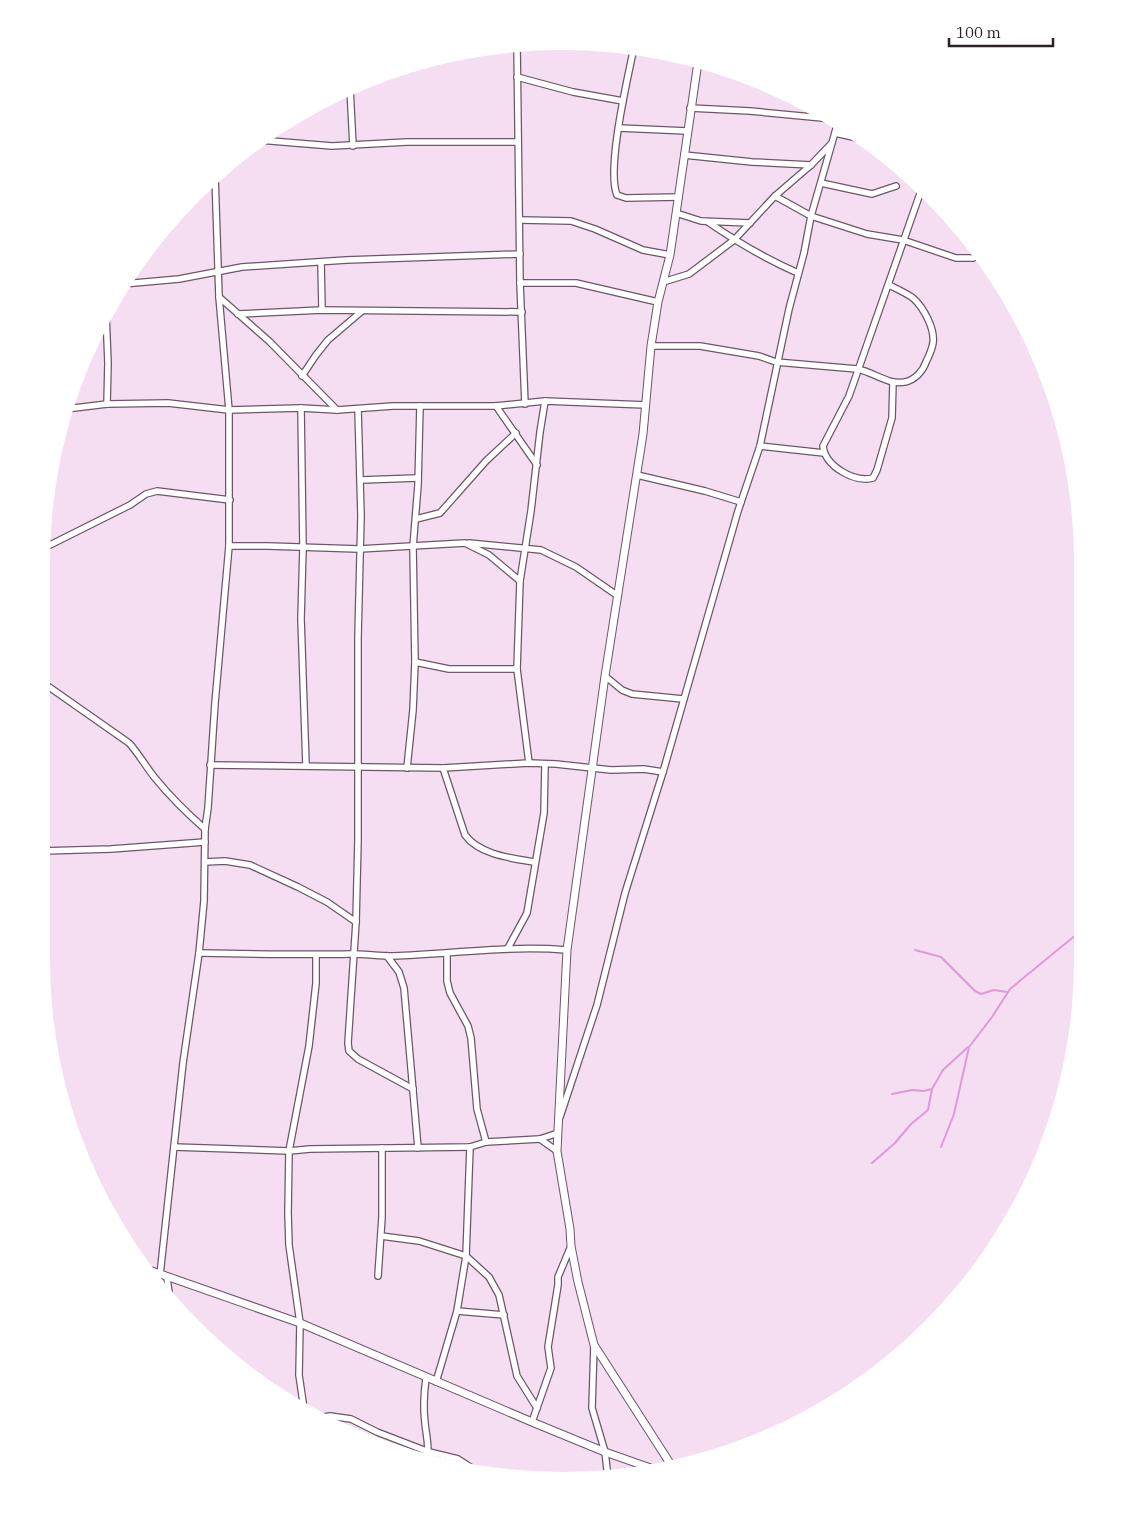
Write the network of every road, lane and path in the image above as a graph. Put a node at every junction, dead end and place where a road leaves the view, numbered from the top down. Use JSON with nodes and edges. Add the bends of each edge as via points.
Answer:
{"nodes":[{"id":1,"x":517,"y":52,"type":"edge"},
{"id":2,"x":632,"y":55,"type":"edge"},
{"id":3,"x":697,"y":68,"type":"edge"},
{"id":4,"x":517,"y":77,"type":"junction"},
{"id":5,"x":350,"y":96,"type":"edge"},
{"id":6,"x":624,"y":101,"type":"junction"},
{"id":7,"x":690,"y":108,"type":"junction"},
{"id":8,"x":813,"y":116,"type":"edge"},
{"id":9,"x":618,"y":128,"type":"junction"},
{"id":10,"x":836,"y":130,"type":"edge"},
{"id":11,"x":687,"y":131,"type":"junction"},
{"id":12,"x":835,"y":134,"type":"junction"},
{"id":13,"x":847,"y":137,"type":"edge"},
{"id":14,"x":271,"y":141,"type":"edge"},
{"id":15,"x":518,"y":142,"type":"junction"},
{"id":16,"x":832,"y":142,"type":"junction"},
{"id":17,"x":353,"y":146,"type":"junction"},
{"id":18,"x":684,"y":155,"type":"junction"},
{"id":19,"x":811,"y":165,"type":"junction"},
{"id":20,"x":821,"y":183,"type":"junction"},
{"id":21,"x":215,"y":185,"type":"edge"},
{"id":22,"x":896,"y":186,"type":"dead end"},
{"id":23,"x":919,"y":195,"type":"edge"},
{"id":24,"x":775,"y":196,"type":"junction"},
{"id":25,"x":679,"y":197,"type":"junction"},
{"id":26,"x":676,"y":213,"type":"junction"},
{"id":27,"x":811,"y":216,"type":"junction"},
{"id":28,"x":520,"y":220,"type":"junction"},
{"id":29,"x":708,"y":222,"type":"junction"},
{"id":30,"x":750,"y":223,"type":"junction"},
{"id":31,"x":734,"y":240,"type":"junction"},
{"id":32,"x":903,"y":240,"type":"junction"},
{"id":33,"x":520,"y":254,"type":"junction"},
{"id":34,"x":670,"y":255,"type":"junction"},
{"id":35,"x":974,"y":258,"type":"edge"},
{"id":36,"x":321,"y":262,"type":"junction"},
{"id":37,"x":220,"y":271,"type":"junction"},
{"id":38,"x":798,"y":273,"type":"junction"},
{"id":39,"x":663,"y":282,"type":"junction"},
{"id":40,"x":133,"y":283,"type":"edge"},
{"id":41,"x":520,"y":283,"type":"junction"},
{"id":42,"x":889,"y":285,"type":"junction"},
{"id":43,"x":220,"y":297,"type":"junction"},
{"id":44,"x":658,"y":302,"type":"junction"},
{"id":45,"x":322,"y":310,"type":"junction"},
{"id":46,"x":362,"y":311,"type":"junction"},
{"id":47,"x":522,"y":312,"type":"junction"},
{"id":48,"x":238,"y":314,"type":"junction"},
{"id":49,"x":107,"y":329,"type":"edge"},
{"id":50,"x":651,"y":346,"type":"junction"},
{"id":51,"x":776,"y":362,"type":"junction"},
{"id":52,"x":857,"y":369,"type":"junction"},
{"id":53,"x":302,"y":376,"type":"junction"},
{"id":54,"x":892,"y":382,"type":"junction"},
{"id":55,"x":545,"y":401,"type":"junction"},
{"id":56,"x":107,"y":404,"type":"junction"},
{"id":57,"x":525,"y":404,"type":"junction"},
{"id":58,"x":646,"y":405,"type":"junction"},
{"id":59,"x":420,"y":406,"type":"junction"},
{"id":60,"x":496,"y":406,"type":"junction"},
{"id":61,"x":74,"y":408,"type":"edge"},
{"id":62,"x":301,"y":408,"type":"junction"},
{"id":63,"x":358,"y":409,"type":"junction"},
{"id":64,"x":229,"y":410,"type":"junction"},
{"id":65,"x":337,"y":410,"type":"junction"},
{"id":66,"x":516,"y":433,"type":"junction"},
{"id":67,"x":760,"y":446,"type":"junction"},
{"id":68,"x":824,"y":453,"type":"junction"},
{"id":69,"x":537,"y":465,"type":"junction"},
{"id":70,"x":637,"y":475,"type":"junction"},
{"id":71,"x":417,"y":478,"type":"junction"},
{"id":72,"x":361,"y":480,"type":"junction"},
{"id":73,"x":230,"y":500,"type":"junction"},
{"id":74,"x":741,"y":502,"type":"junction"},
{"id":75,"x":416,"y":519,"type":"junction"},
{"id":76,"x":465,"y":543,"type":"junction"},
{"id":77,"x":51,"y":545,"type":"edge"},
{"id":78,"x":229,"y":546,"type":"junction"},
{"id":79,"x":303,"y":547,"type":"junction"},
{"id":80,"x":413,"y":547,"type":"junction"},
{"id":81,"x":524,"y":547,"type":"junction"},
{"id":82,"x":359,"y":549,"type":"junction"},
{"id":83,"x":520,"y":581,"type":"junction"},
{"id":84,"x":618,"y":596,"type":"junction"},
{"id":85,"x":415,"y":662,"type":"junction"},
{"id":86,"x":517,"y":670,"type":"junction"},
{"id":87,"x":604,"y":676,"type":"junction"},
{"id":88,"x":50,"y":688,"type":"edge"},
{"id":89,"x":683,"y":700,"type":"junction"},
{"id":90,"x":529,"y":763,"type":"junction"},
{"id":91,"x":545,"y":764,"type":"junction"},
{"id":92,"x":210,"y":765,"type":"junction"},
{"id":93,"x":306,"y":765,"type":"junction"},
{"id":94,"x":358,"y":767,"type":"junction"},
{"id":95,"x":407,"y":768,"type":"junction"},
{"id":96,"x":443,"y":768,"type":"junction"},
{"id":97,"x":591,"y":769,"type":"junction"},
{"id":98,"x":663,"y":772,"type":"junction"},
{"id":99,"x":205,"y":828,"type":"junction"},
{"id":100,"x":205,"y":842,"type":"junction"},
{"id":101,"x":50,"y":851,"type":"edge"},
{"id":102,"x":205,"y":862,"type":"junction"},
{"id":103,"x":534,"y":862,"type":"junction"},
{"id":104,"x":356,"y":922,"type":"junction"},
{"id":105,"x":508,"y":948,"type":"junction"},
{"id":106,"x":567,"y":950,"type":"junction"},
{"id":107,"x":199,"y":954,"type":"junction"},
{"id":108,"x":353,"y":954,"type":"junction"},
{"id":109,"x":447,"y":954,"type":"junction"},
{"id":110,"x":316,"y":955,"type":"junction"},
{"id":111,"x":387,"y":956,"type":"junction"},
{"id":112,"x":413,"y":1089,"type":"junction"},
{"id":113,"x":560,"y":1118,"type":"junction"},
{"id":114,"x":558,"y":1133,"type":"junction"},
{"id":115,"x":540,"y":1139,"type":"junction"},
{"id":116,"x":486,"y":1142,"type":"junction"},
{"id":117,"x":174,"y":1147,"type":"junction"},
{"id":118,"x":470,"y":1147,"type":"junction"},
{"id":119,"x":382,"y":1148,"type":"junction"},
{"id":120,"x":418,"y":1148,"type":"junction"},
{"id":121,"x":289,"y":1150,"type":"junction"},
{"id":122,"x":558,"y":1151,"type":"junction"},
{"id":123,"x":381,"y":1236,"type":"junction"},
{"id":124,"x":571,"y":1246,"type":"junction"},
{"id":125,"x":466,"y":1256,"type":"junction"},
{"id":126,"x":158,"y":1274,"type":"edge"},
{"id":127,"x":378,"y":1276,"type":"dead end"},
{"id":128,"x":164,"y":1277,"type":"junction"},
{"id":129,"x":166,"y":1284,"type":"edge"},
{"id":130,"x":457,"y":1311,"type":"junction"},
{"id":131,"x":504,"y":1315,"type":"junction"},
{"id":132,"x":300,"y":1323,"type":"junction"},
{"id":133,"x":594,"y":1345,"type":"junction"},
{"id":134,"x":426,"y":1378,"type":"junction"},
{"id":135,"x":436,"y":1382,"type":"junction"},
{"id":136,"x":303,"y":1401,"type":"edge"},
{"id":137,"x":537,"y":1408,"type":"junction"},
{"id":138,"x":331,"y":1416,"type":"edge"},
{"id":139,"x":532,"y":1422,"type":"junction"},
{"id":140,"x":429,"y":1452,"type":"junction"},
{"id":141,"x":605,"y":1452,"type":"junction"},
{"id":142,"x":668,"y":1461,"type":"edge"},
{"id":143,"x":463,"y":1462,"type":"edge"},
{"id":144,"x":644,"y":1465,"type":"edge"},
{"id":145,"x":607,"y":1470,"type":"edge"}],
"edges":[{"from":1,"to":4,"type":"street"},
{"from":2,"to":6,"type":"street"},
{"from":3,"to":7,"type":"street"},
{"from":4,"to":6,"type":"street"},
{"from":4,"to":15,"type":"street"},
{"from":5,"to":17,"type":"street"},
{"from":6,"to":9,"type":"street"},
{"from":7,"to":8,"type":"street"},
{"from":7,"to":11,"type":"street"},
{"from":9,"to":11,"type":"street"},
{"from":9,"to":25,"type":"street","via":[[614,173],[617,195],[626,198]]},
{"from":10,"to":12,"type":"street"},
{"from":11,"to":18,"type":"street"},
{"from":12,"to":13,"type":"street"},
{"from":12,"to":16,"type":"street"},
{"from":14,"to":17,"type":"street"},
{"from":15,"to":17,"type":"street","via":[[407,142]]},
{"from":15,"to":28,"type":"street"},
{"from":16,"to":19,"type":"street"},
{"from":16,"to":20,"type":"street"},
{"from":18,"to":19,"type":"street"},
{"from":18,"to":25,"type":"street"},
{"from":19,"to":24,"type":"street"},
{"from":20,"to":22,"type":"street","via":[[872,194]]},
{"from":20,"to":27,"type":"street"},
{"from":21,"to":37,"type":"street"},
{"from":23,"to":32,"type":"street"},
{"from":24,"to":27,"type":"street"},
{"from":24,"to":30,"type":"street"},
{"from":25,"to":26,"type":"street"},
{"from":26,"to":29,"type":"street"},
{"from":26,"to":34,"type":"street"},
{"from":27,"to":32,"type":"street","via":[[867,234]]},
{"from":27,"to":38,"type":"street"},
{"from":28,"to":33,"type":"street"},
{"from":28,"to":34,"type":"street","via":[[571,221],[643,250]]},
{"from":29,"to":30,"type":"street"},
{"from":29,"to":31,"type":"street"},
{"from":30,"to":31,"type":"street"},
{"from":31,"to":38,"type":"street"},
{"from":31,"to":39,"type":"street","via":[[689,274]]},
{"from":32,"to":35,"type":"street","via":[[956,258]]},
{"from":32,"to":42,"type":"street"},
{"from":33,"to":36,"type":"street"},
{"from":33,"to":41,"type":"street"},
{"from":34,"to":39,"type":"street"},
{"from":36,"to":37,"type":"street"},
{"from":36,"to":45,"type":"street"},
{"from":37,"to":40,"type":"street"},
{"from":37,"to":43,"type":"street"},
{"from":38,"to":51,"type":"street"},
{"from":39,"to":44,"type":"street"},
{"from":41,"to":44,"type":"street","via":[[576,283]]},
{"from":41,"to":47,"type":"street"},
{"from":42,"to":52,"type":"street"},
{"from":42,"to":54,"type":"street","via":[[915,301],[933,334],[933,344],[923,369],[912,380]]},
{"from":43,"to":48,"type":"street"},
{"from":43,"to":64,"type":"street"},
{"from":44,"to":50,"type":"street"},
{"from":45,"to":46,"type":"street"},
{"from":45,"to":48,"type":"street"},
{"from":46,"to":47,"type":"street"},
{"from":46,"to":53,"type":"street","via":[[328,340]]},
{"from":47,"to":57,"type":"street"},
{"from":48,"to":53,"type":"street"},
{"from":49,"to":56,"type":"street"},
{"from":50,"to":51,"type":"street","via":[[724,349]]},
{"from":50,"to":58,"type":"street"},
{"from":51,"to":52,"type":"street"},
{"from":51,"to":67,"type":"street"},
{"from":52,"to":54,"type":"street"},
{"from":52,"to":68,"type":"street","via":[[849,396],[825,441]]},
{"from":53,"to":65,"type":"street"},
{"from":54,"to":68,"type":"street","via":[[892,418],[873,478],[854,478],[840,470]]},
{"from":55,"to":57,"type":"street"},
{"from":55,"to":58,"type":"street"},
{"from":55,"to":69,"type":"street"},
{"from":56,"to":61,"type":"street"},
{"from":56,"to":64,"type":"street","via":[[168,403]]},
{"from":57,"to":60,"type":"street"},
{"from":58,"to":70,"type":"street"},
{"from":59,"to":60,"type":"street"},
{"from":59,"to":63,"type":"street"},
{"from":59,"to":71,"type":"street"},
{"from":60,"to":66,"type":"street"},
{"from":62,"to":64,"type":"street"},
{"from":62,"to":65,"type":"street"},
{"from":62,"to":79,"type":"street"},
{"from":63,"to":65,"type":"street"},
{"from":63,"to":72,"type":"street"},
{"from":64,"to":73,"type":"street"},
{"from":66,"to":69,"type":"street"},
{"from":66,"to":75,"type":"street","via":[[440,513]]},
{"from":67,"to":68,"type":"street"},
{"from":67,"to":74,"type":"street"},
{"from":69,"to":81,"type":"street"},
{"from":70,"to":74,"type":"street"},
{"from":70,"to":84,"type":"street"},
{"from":71,"to":72,"type":"street"},
{"from":71,"to":75,"type":"street"},
{"from":72,"to":82,"type":"street"},
{"from":73,"to":77,"type":"street","via":[[151,492]]},
{"from":73,"to":78,"type":"street"},
{"from":74,"to":89,"type":"street"},
{"from":75,"to":80,"type":"street"},
{"from":76,"to":80,"type":"street"},
{"from":76,"to":81,"type":"street"},
{"from":76,"to":83,"type":"street","via":[[489,555]]},
{"from":78,"to":79,"type":"street"},
{"from":78,"to":92,"type":"street"},
{"from":79,"to":82,"type":"street"},
{"from":79,"to":93,"type":"street","via":[[301,619]]},
{"from":80,"to":82,"type":"street"},
{"from":80,"to":85,"type":"street"},
{"from":81,"to":83,"type":"street"},
{"from":81,"to":84,"type":"street","via":[[541,550],[576,566]]},
{"from":82,"to":94,"type":"street"},
{"from":83,"to":86,"type":"street"},
{"from":84,"to":87,"type":"street"},
{"from":85,"to":86,"type":"street","via":[[449,669]]},
{"from":85,"to":95,"type":"street"},
{"from":86,"to":90,"type":"street"},
{"from":87,"to":89,"type":"street","via":[[632,694]]},
{"from":87,"to":97,"type":"street"},
{"from":88,"to":99,"type":"street","via":[[129,743],[155,779]]},
{"from":89,"to":98,"type":"street"},
{"from":90,"to":91,"type":"street"},
{"from":90,"to":96,"type":"street"},
{"from":91,"to":97,"type":"street"},
{"from":91,"to":103,"type":"street","via":[[544,813]]},
{"from":92,"to":93,"type":"street"},
{"from":92,"to":99,"type":"street"},
{"from":93,"to":94,"type":"street"},
{"from":94,"to":95,"type":"street"},
{"from":94,"to":104,"type":"street"},
{"from":95,"to":96,"type":"street"},
{"from":96,"to":103,"type":"street","via":[[465,835],[471,843],[480,849]]},
{"from":97,"to":98,"type":"street"},
{"from":97,"to":106,"type":"street"},
{"from":98,"to":113,"type":"street","via":[[625,893],[597,1005]]},
{"from":99,"to":100,"type":"street"},
{"from":100,"to":101,"type":"street"},
{"from":100,"to":102,"type":"street"},
{"from":102,"to":104,"type":"street","via":[[250,865],[298,886]]},
{"from":102,"to":107,"type":"street"},
{"from":103,"to":105,"type":"street","via":[[527,913]]},
{"from":104,"to":108,"type":"street"},
{"from":105,"to":106,"type":"street"},
{"from":105,"to":109,"type":"street"},
{"from":106,"to":113,"type":"street"},
{"from":107,"to":110,"type":"street"},
{"from":107,"to":117,"type":"street"},
{"from":108,"to":110,"type":"street"},
{"from":108,"to":111,"type":"street"},
{"from":108,"to":112,"type":"street","via":[[349,1050],[358,1059]]},
{"from":109,"to":111,"type":"street"},
{"from":109,"to":116,"type":"street","via":[[450,993],[471,1038],[477,1109]]},
{"from":110,"to":121,"type":"street","via":[[310,1038]]},
{"from":111,"to":112,"type":"street","via":[[400,972],[404,988]]},
{"from":112,"to":120,"type":"street"},
{"from":113,"to":114,"type":"street"},
{"from":114,"to":115,"type":"street"},
{"from":114,"to":122,"type":"street"},
{"from":115,"to":116,"type":"street"},
{"from":115,"to":122,"type":"street"},
{"from":116,"to":118,"type":"street"},
{"from":117,"to":121,"type":"street"},
{"from":117,"to":128,"type":"street"},
{"from":118,"to":120,"type":"street"},
{"from":118,"to":125,"type":"street"},
{"from":119,"to":120,"type":"street"},
{"from":119,"to":121,"type":"street"},
{"from":119,"to":123,"type":"street"},
{"from":121,"to":132,"type":"street","via":[[289,1245]]},
{"from":122,"to":124,"type":"street"},
{"from":123,"to":125,"type":"street","via":[[419,1242]]},
{"from":123,"to":127,"type":"street"},
{"from":124,"to":133,"type":"street"},
{"from":124,"to":137,"type":"street","via":[[558,1277],[548,1347],[551,1368]]},
{"from":125,"to":130,"type":"street"},
{"from":125,"to":131,"type":"street","via":[[489,1277],[499,1294]]},
{"from":126,"to":128,"type":"street"},
{"from":128,"to":129,"type":"street"},
{"from":128,"to":132,"type":"street"},
{"from":130,"to":131,"type":"street"},
{"from":130,"to":135,"type":"street"},
{"from":131,"to":137,"type":"street","via":[[517,1376]]},
{"from":132,"to":134,"type":"street"},
{"from":132,"to":136,"type":"street","via":[[299,1375]]},
{"from":133,"to":141,"type":"street","via":[[592,1408]]},
{"from":133,"to":142,"type":"street"},
{"from":134,"to":135,"type":"street"},
{"from":134,"to":140,"type":"street","via":[[424,1415]]},
{"from":135,"to":139,"type":"street"},
{"from":137,"to":139,"type":"street"},
{"from":138,"to":140,"type":"street","via":[[352,1419]]},
{"from":139,"to":141,"type":"street"},
{"from":140,"to":143,"type":"street"},
{"from":141,"to":144,"type":"street"},
{"from":141,"to":145,"type":"street"}]}
